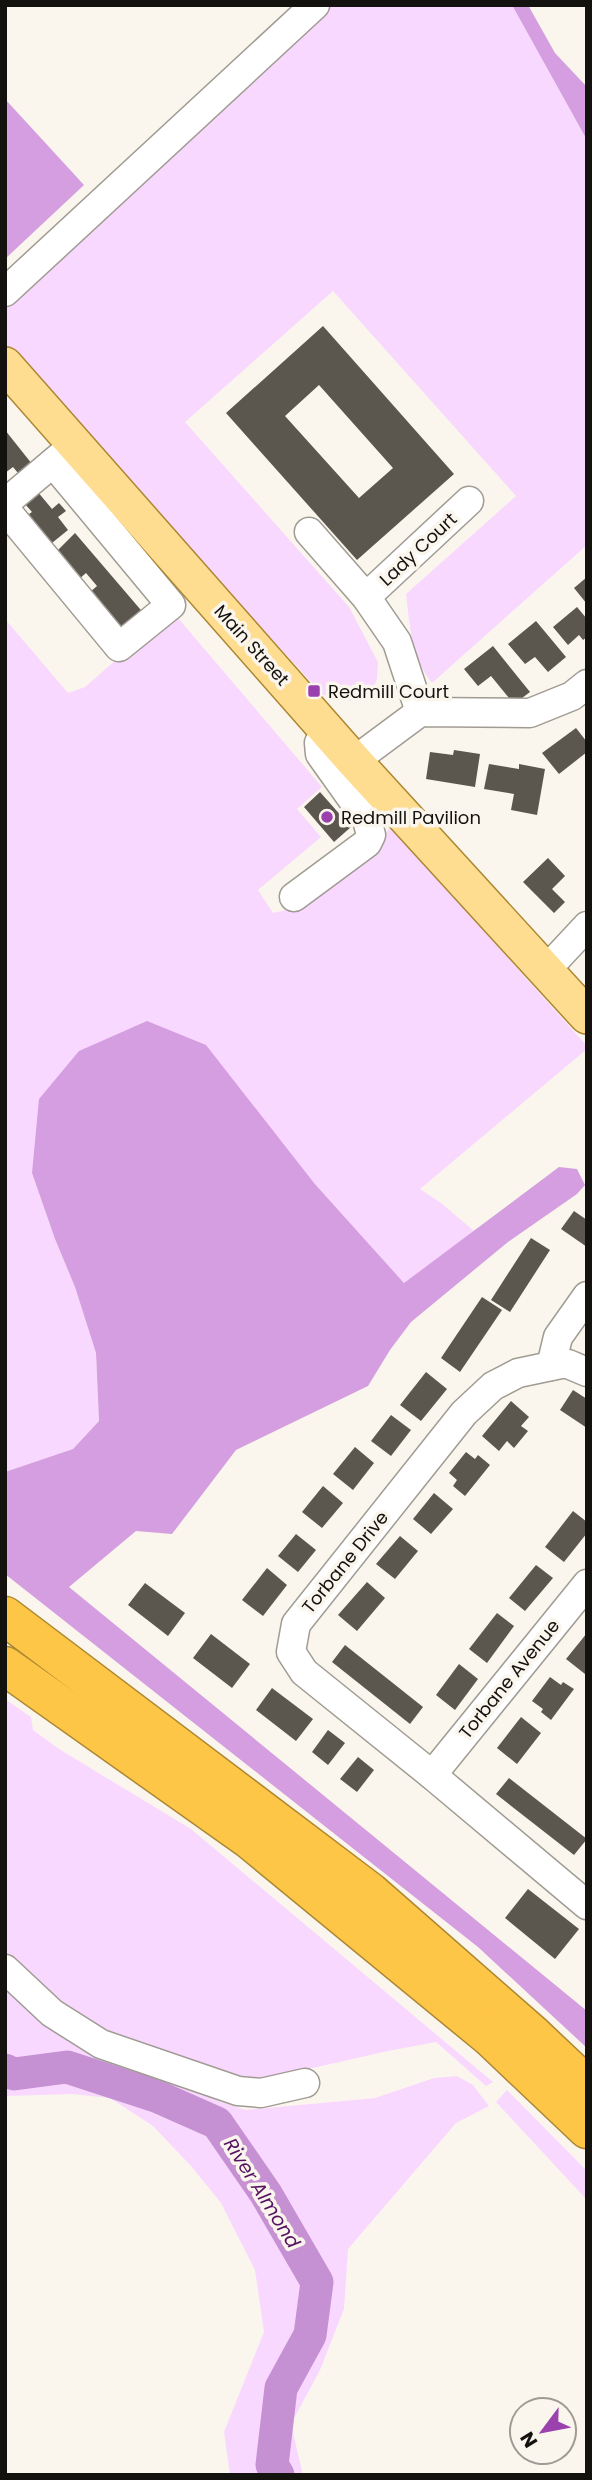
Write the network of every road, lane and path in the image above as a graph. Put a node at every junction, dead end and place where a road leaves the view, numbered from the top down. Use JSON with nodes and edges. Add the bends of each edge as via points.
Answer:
{"nodes":[{"id":1,"x":315,"y":5,"type":"edge"},
{"id":2,"x":5,"y":292,"type":"edge"},
{"id":3,"x":5,"y":365,"type":"edge"},
{"id":4,"x":64,"y":454,"type":"junction"},
{"id":5,"x":469,"y":501,"type":"dead end"},
{"id":6,"x":5,"y":503,"type":"edge"},
{"id":7,"x":5,"y":509,"type":"edge"},
{"id":8,"x":309,"y":532,"type":"dead end"},
{"id":9,"x":366,"y":597,"type":"junction"},
{"id":10,"x":587,"y":684,"type":"edge"},
{"id":11,"x":420,"y":712,"type":"junction"},
{"id":12,"x":329,"y":732,"type":"junction"},
{"id":13,"x":354,"y":761,"type":"junction"},
{"id":14,"x":294,"y":897,"type":"dead end"},
{"id":15,"x":587,"y":926,"type":"edge"},
{"id":16,"x":546,"y":970,"type":"junction"},
{"id":17,"x":587,"y":1016,"type":"edge"},
{"id":18,"x":587,"y":1296,"type":"edge"},
{"id":19,"x":551,"y":1366,"type":"junction"},
{"id":20,"x":587,"y":1373,"type":"edge"},
{"id":21,"x":587,"y":1584,"type":"edge"},
{"id":22,"x":5,"y":1590,"type":"edge"},
{"id":23,"x":5,"y":1616,"type":"edge"},
{"id":24,"x":5,"y":1666,"type":"edge"},
{"id":25,"x":432,"y":1775,"type":"junction"},
{"id":26,"x":370,"y":1892,"type":"junction"},
{"id":27,"x":587,"y":1905,"type":"edge"},
{"id":28,"x":5,"y":1969,"type":"edge"},
{"id":29,"x":305,"y":2083,"type":"dead end"},
{"id":30,"x":587,"y":2086,"type":"edge"},
{"id":31,"x":587,"y":2129,"type":"edge"}],
"edges":[{"from":1,"to":2,"type":"street"},
{"from":3,"to":4,"type":"main road","name":"Main Street"},
{"from":4,"to":6,"type":"street"},
{"from":4,"to":7,"type":"street","via":[[171,605],[119,647]]},
{"from":4,"to":12,"type":"main road","name":"Main Street"},
{"from":5,"to":9,"type":"street","name":"Lady Court"},
{"from":8,"to":9,"type":"street","name":"Lady Court"},
{"from":9,"to":11,"type":"street","name":"Lady Court","via":[[397,642]]},
{"from":10,"to":11,"type":"street","via":[[572,696],[530,713]]},
{"from":11,"to":13,"type":"street"},
{"from":12,"to":13,"type":"main road","name":"Main Street"},
{"from":12,"to":14,"type":"street","via":[[319,743],[320,754],[367,820],[370,835],[367,842]]},
{"from":13,"to":16,"type":"main road","name":"Main Street"},
{"from":15,"to":16,"type":"street"},
{"from":16,"to":17,"type":"main road","name":"Main Street"},
{"from":18,"to":19,"type":"street","via":[[558,1337]]},
{"from":19,"to":20,"type":"street","name":"Torbane Drive","via":[[568,1364]]},
{"from":19,"to":25,"type":"street","name":"Torbane Drive","via":[[518,1373],[493,1386],[464,1413],[296,1624],[291,1651],[304,1672]]},
{"from":21,"to":25,"type":"street","name":"Torbane Avenue"},
{"from":22,"to":26,"type":"highway"},
{"from":23,"to":26,"type":"highway"},
{"from":24,"to":31,"type":"highway","via":[[249,1839],[490,2038]]},
{"from":25,"to":27,"type":"street","name":"Torbane Drive"},
{"from":26,"to":30,"type":"highway"},
{"from":28,"to":29,"type":"street","via":[[52,2013],[101,2044],[238,2091],[261,2093]]}]}
